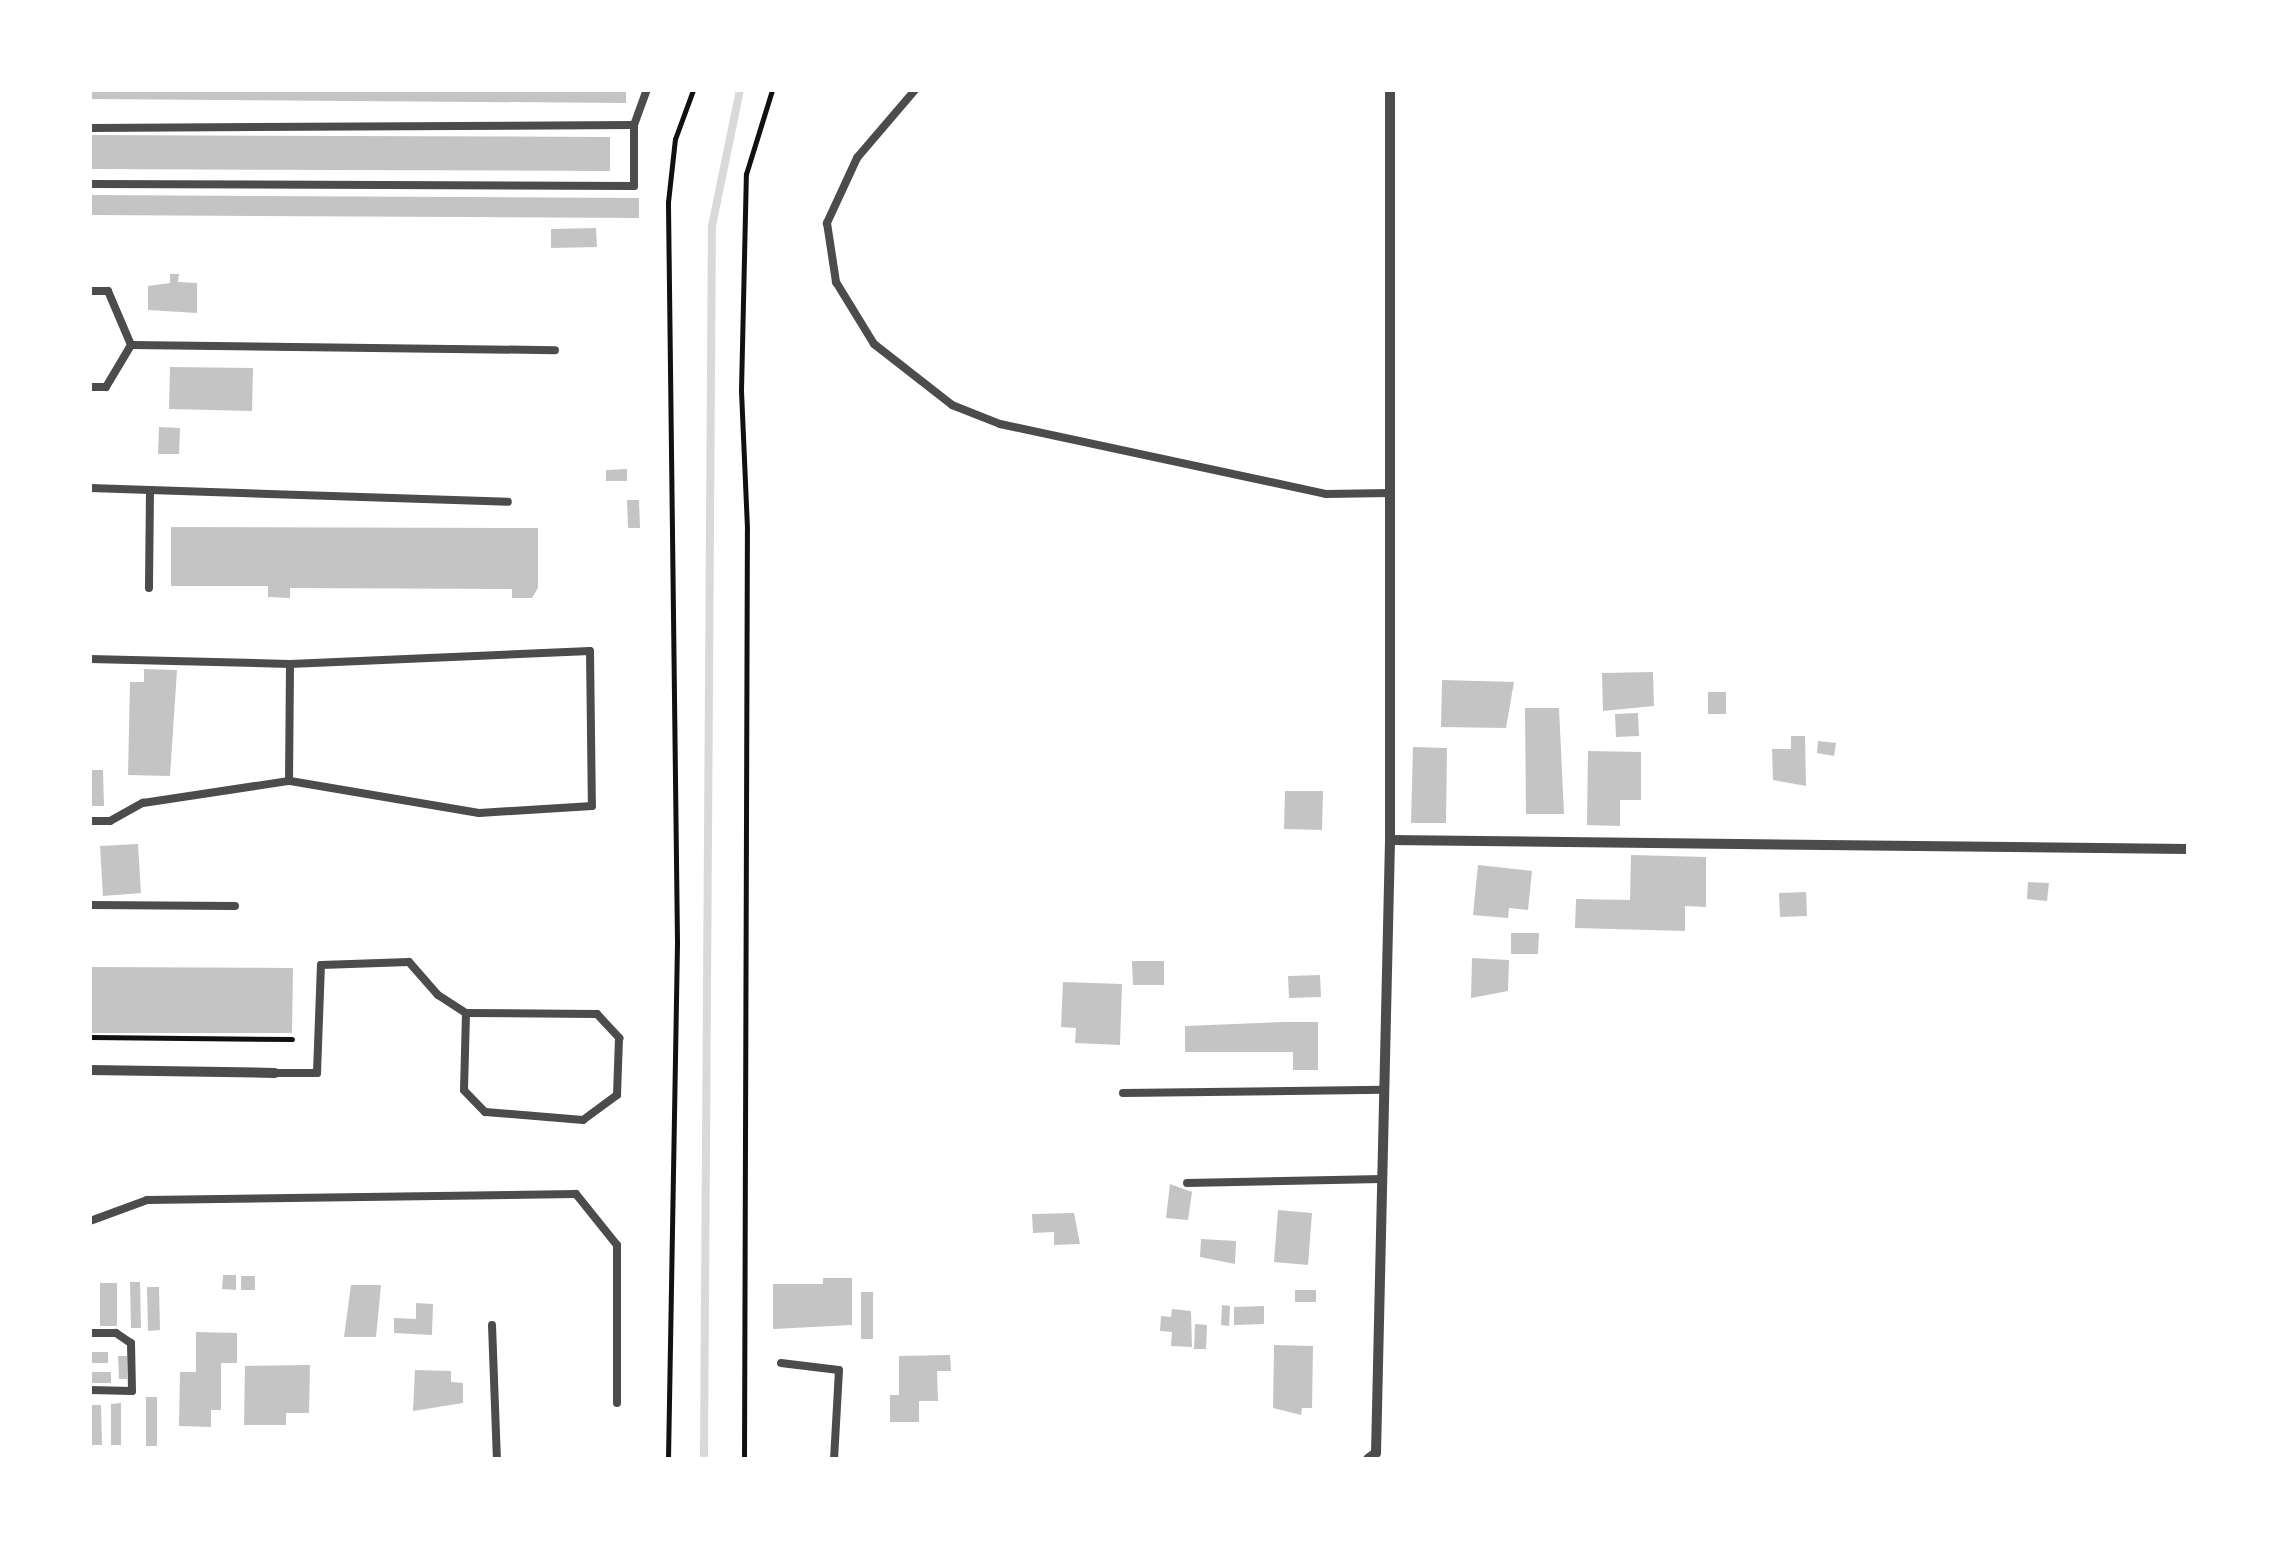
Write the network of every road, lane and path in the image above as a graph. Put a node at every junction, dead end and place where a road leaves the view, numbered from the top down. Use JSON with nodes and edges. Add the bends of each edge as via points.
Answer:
{"nodes":[{"id":1,"x":647,"y":90,"type":"edge"},
{"id":2,"x":693,"y":90,"type":"edge"},
{"id":3,"x":772,"y":90,"type":"edge"},
{"id":4,"x":915,"y":90,"type":"edge"},
{"id":5,"x":1390,"y":90,"type":"edge"},
{"id":6,"x":634,"y":125,"type":"junction"},
{"id":7,"x":90,"y":128,"type":"edge"},
{"id":8,"x":90,"y":184,"type":"edge"},
{"id":9,"x":90,"y":291,"type":"edge"},
{"id":10,"x":131,"y":345,"type":"junction"},
{"id":11,"x":555,"y":350,"type":"dead end"},
{"id":12,"x":90,"y":388,"type":"edge"},
{"id":13,"x":90,"y":488,"type":"edge"},
{"id":14,"x":150,"y":490,"type":"junction"},
{"id":15,"x":1390,"y":493,"type":"junction"},
{"id":16,"x":508,"y":502,"type":"dead end"},
{"id":17,"x":149,"y":588,"type":"dead end"},
{"id":18,"x":90,"y":659,"type":"edge"},
{"id":19,"x":290,"y":664,"type":"junction"},
{"id":20,"x":289,"y":781,"type":"junction"},
{"id":21,"x":90,"y":820,"type":"edge"},
{"id":22,"x":1390,"y":840,"type":"junction"},
{"id":23,"x":2188,"y":849,"type":"edge"},
{"id":24,"x":90,"y":905,"type":"edge"},
{"id":25,"x":236,"y":906,"type":"dead end"},
{"id":26,"x":466,"y":1013,"type":"junction"},
{"id":27,"x":90,"y":1037,"type":"edge"},
{"id":28,"x":292,"y":1039,"type":"dead end"},
{"id":29,"x":90,"y":1070,"type":"edge"},
{"id":30,"x":275,"y":1073,"type":"joint"},
{"id":31,"x":1384,"y":1090,"type":"junction"},
{"id":32,"x":1122,"y":1093,"type":"dead end"},
{"id":33,"x":1382,"y":1179,"type":"junction"},
{"id":34,"x":1188,"y":1183,"type":"dead end"},
{"id":35,"x":90,"y":1221,"type":"edge"},
{"id":36,"x":492,"y":1325,"type":"dead end"},
{"id":37,"x":90,"y":1333,"type":"edge"},
{"id":38,"x":781,"y":1364,"type":"dead end"},
{"id":39,"x":90,"y":1390,"type":"edge"},
{"id":40,"x":617,"y":1404,"type":"dead end"},
{"id":41,"x":1372,"y":1456,"type":"edge"},
{"id":42,"x":497,"y":1459,"type":"edge"},
{"id":43,"x":668,"y":1459,"type":"edge"},
{"id":44,"x":744,"y":1459,"type":"edge"},
{"id":45,"x":834,"y":1459,"type":"edge"}],
"edges":[{"from":1,"to":6,"type":"lane"},
{"from":2,"to":43,"type":"path","via":[[675,138],[668,202],[677,942]]},
{"from":3,"to":44,"type":"path","via":[[746,174]]},
{"from":4,"to":15,"type":"lane","via":[[857,158],[826,223],[836,282],[874,344],[952,405],[1000,424],[1326,494]]},
{"from":5,"to":15,"type":"street"},
{"from":6,"to":7,"type":"lane"},
{"from":6,"to":8,"type":"lane","via":[[634,186]]},
{"from":9,"to":10,"type":"lane","via":[[108,291]]},
{"from":10,"to":11,"type":"lane"},
{"from":10,"to":12,"type":"lane","via":[[106,387]]},
{"from":13,"to":14,"type":"lane"},
{"from":14,"to":16,"type":"lane"},
{"from":14,"to":17,"type":"lane"},
{"from":15,"to":22,"type":"street"},
{"from":18,"to":19,"type":"lane"},
{"from":19,"to":20,"type":"lane"},
{"from":19,"to":20,"type":"lane","via":[[590,651],[592,806],[479,813]]},
{"from":20,"to":21,"type":"lane","via":[[143,803],[110,821]]},
{"from":22,"to":23,"type":"street"},
{"from":22,"to":31,"type":"street"},
{"from":24,"to":25,"type":"lane"},
{"from":26,"to":26,"type":"lane","via":[[597,1014],[620,1038],[618,1095],[583,1120],[485,1112],[464,1090]]},
{"from":26,"to":30,"type":"lane","via":[[438,995],[409,962],[321,966],[317,1073]]},
{"from":27,"to":28,"type":"path"},
{"from":29,"to":30,"type":"street"},
{"from":31,"to":32,"type":"lane"},
{"from":31,"to":33,"type":"street"},
{"from":33,"to":34,"type":"lane"},
{"from":33,"to":41,"type":"street"},
{"from":35,"to":40,"type":"lane","via":[[148,1200],[576,1194],[618,1246]]},
{"from":36,"to":42,"type":"lane"},
{"from":37,"to":39,"type":"lane","via":[[116,1333],[131,1343],[132,1390]]},
{"from":38,"to":45,"type":"lane","via":[[838,1370]]}]}
